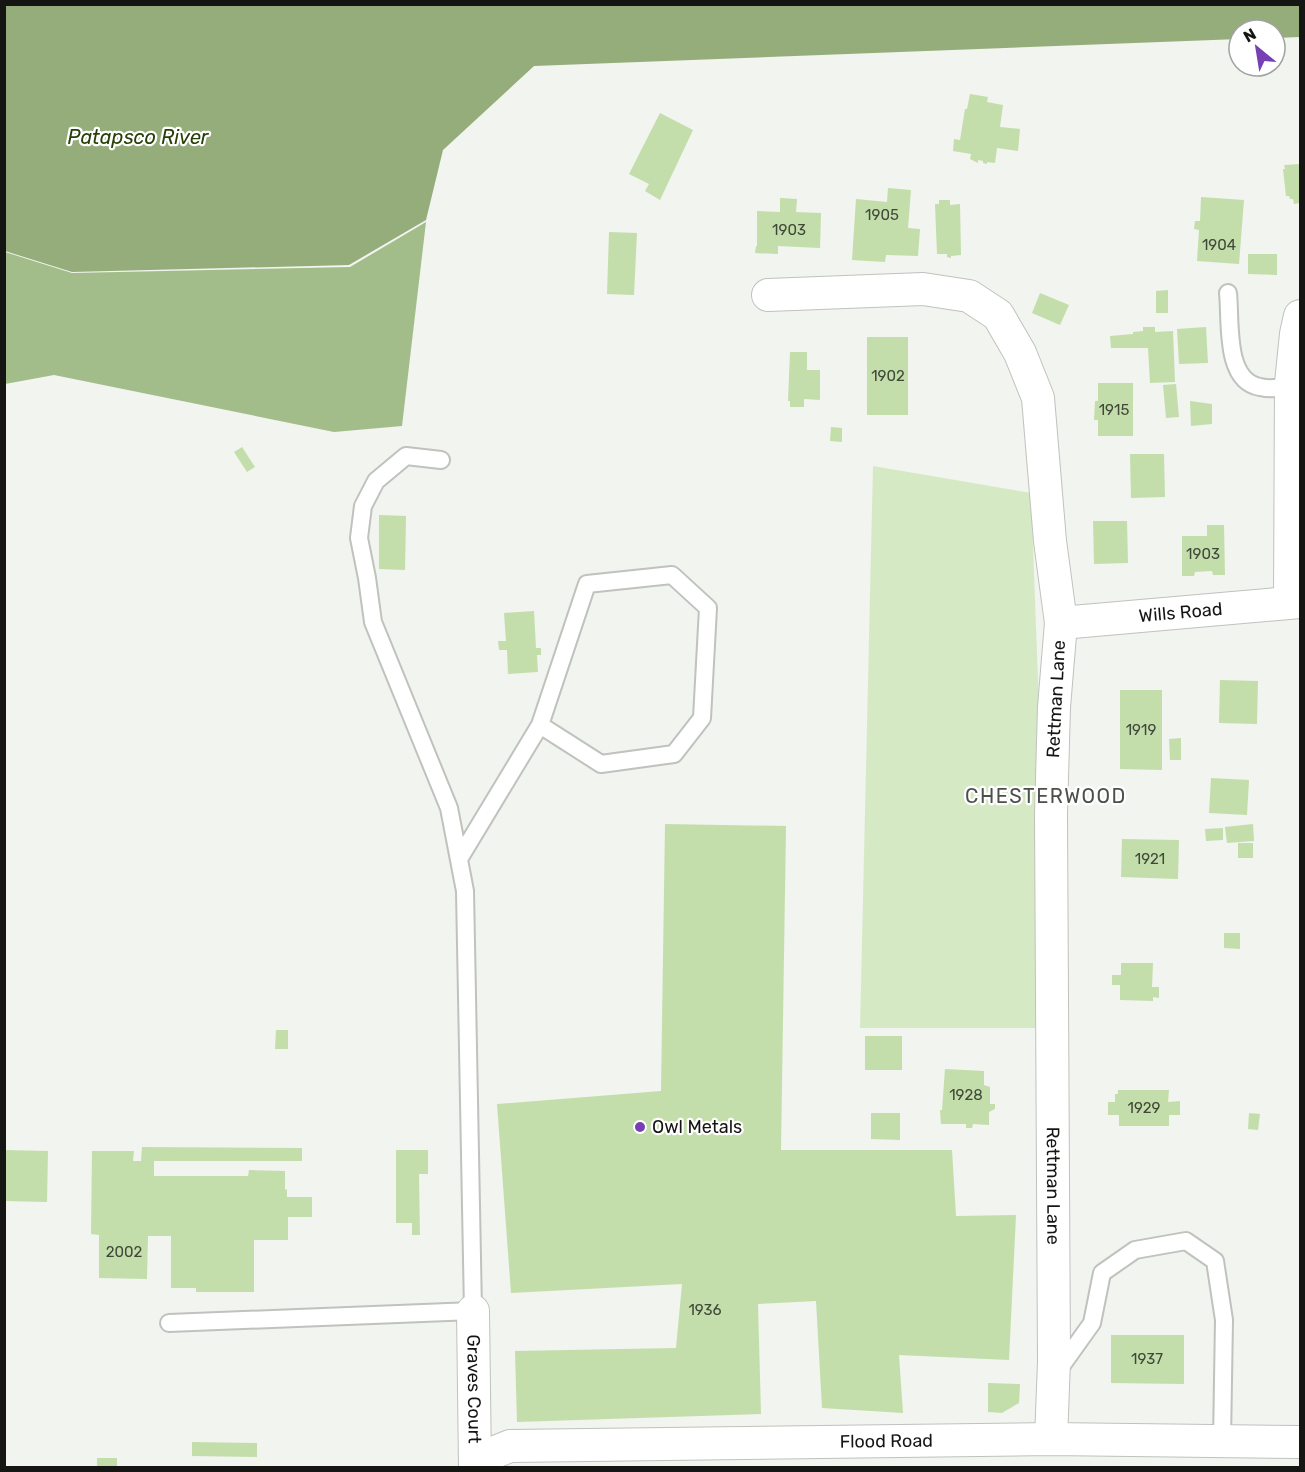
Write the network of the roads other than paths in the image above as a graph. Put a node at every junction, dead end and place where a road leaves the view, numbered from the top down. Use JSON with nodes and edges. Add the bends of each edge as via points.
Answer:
{"nodes":[{"id":1,"x":1228,"y":293,"type":"dead end"},
{"id":2,"x":768,"y":295,"type":"dead end"},
{"id":3,"x":1300,"y":316,"type":"edge"},
{"id":4,"x":1296,"y":379,"type":"edge"},
{"id":5,"x":441,"y":460,"type":"dead end"},
{"id":6,"x":1295,"y":602,"type":"edge"},
{"id":7,"x":1061,"y":623,"type":"junction"},
{"id":8,"x":540,"y":725,"type":"junction"},
{"id":9,"x":459,"y":859,"type":"junction"},
{"id":10,"x":473,"y":1311,"type":"junction"},
{"id":11,"x":169,"y":1323,"type":"dead end"},
{"id":12,"x":1053,"y":1377,"type":"junction"},
{"id":13,"x":1051,"y":1439,"type":"junction"},
{"id":14,"x":1222,"y":1441,"type":"junction"},
{"id":15,"x":1300,"y":1442,"type":"edge"},
{"id":16,"x":475,"y":1464,"type":"edge"}],
"edges":[{"from":1,"to":4,"type":"lane","via":[[1234,365],[1243,379],[1272,390]]},
{"from":2,"to":7,"type":"street","name":"Rettman Lane","via":[[923,289],[969,296],[998,315],[1020,353],[1038,398]]},
{"from":3,"to":4,"type":"street"},
{"from":4,"to":6,"type":"street"},
{"from":5,"to":9,"type":"lane","via":[[406,456],[376,481],[363,506],[359,538],[373,622],[449,808]]},
{"from":6,"to":7,"type":"street","name":"Wills Road"},
{"from":7,"to":12,"type":"street","name":"Rettman Lane","via":[[1051,814]]},
{"from":8,"to":8,"type":"lane","via":[[587,584],[672,575],[708,608],[702,718],[674,754],[601,764]]},
{"from":8,"to":9,"type":"lane"},
{"from":9,"to":10,"type":"lane","via":[[465,891]]},
{"from":10,"to":11,"type":"lane"},
{"from":10,"to":16,"type":"street","name":"Graves Court"},
{"from":12,"to":13,"type":"street","name":"Rettman Lane"},
{"from":12,"to":14,"type":"lane","via":[[1092,1323],[1102,1273],[1136,1250],[1186,1241],[1215,1261],[1224,1320]]},
{"from":13,"to":14,"type":"street","name":"Flood Road"},
{"from":13,"to":16,"type":"street","name":"Flood Road","via":[[510,1446]]},
{"from":14,"to":15,"type":"street","name":"Flood Road"}]}
